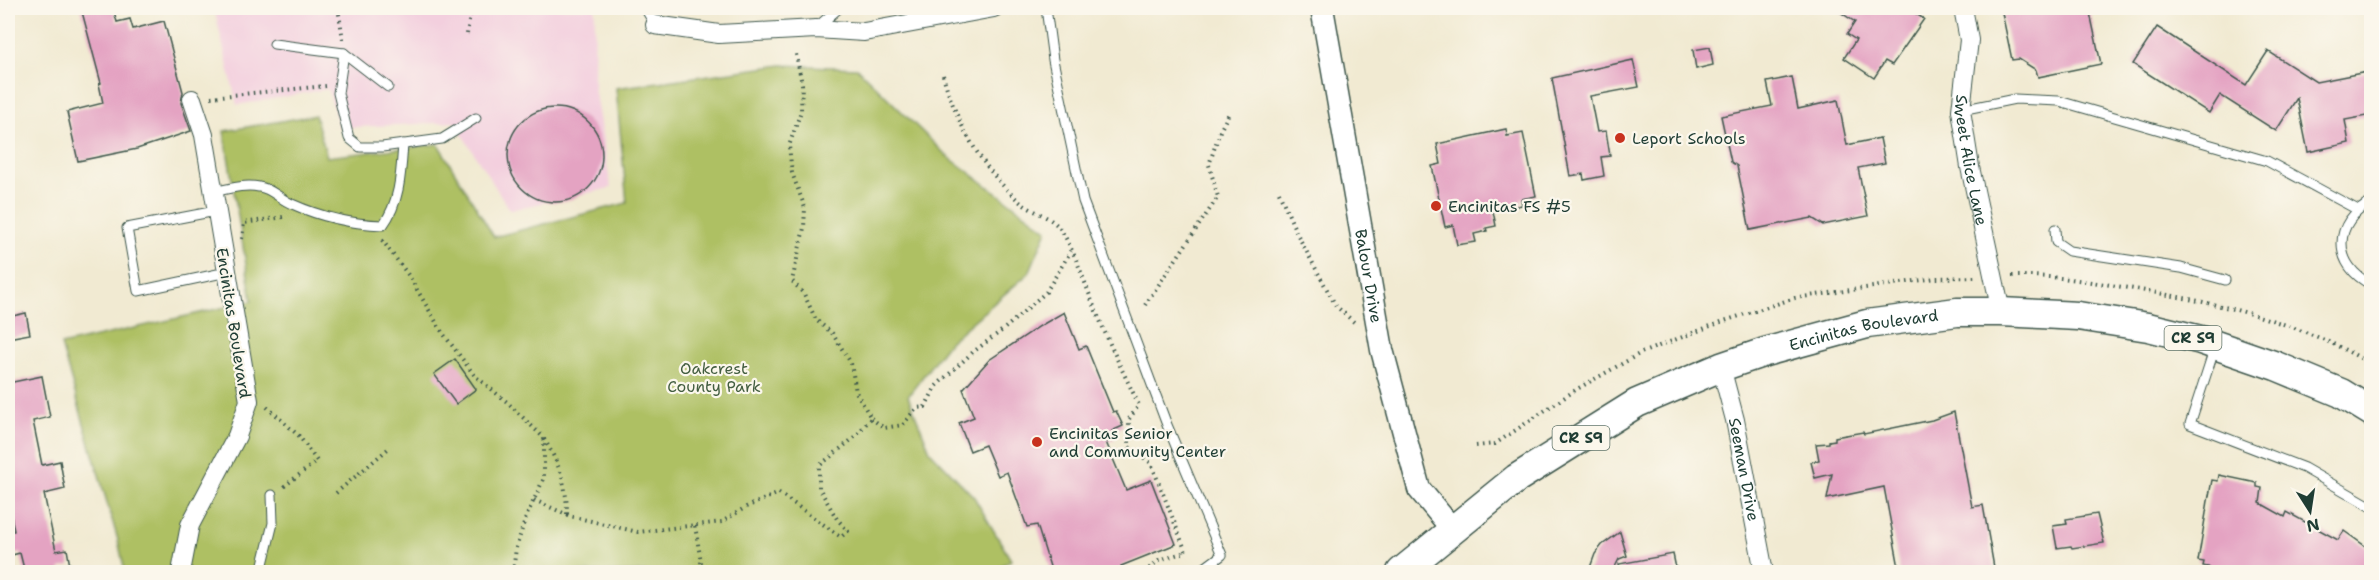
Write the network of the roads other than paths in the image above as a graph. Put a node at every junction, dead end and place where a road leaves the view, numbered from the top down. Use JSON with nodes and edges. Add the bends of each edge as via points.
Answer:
{"nodes":[{"id":1,"x":645,"y":8,"type":"edge"},
{"id":2,"x":839,"y":8,"type":"edge"},
{"id":3,"x":993,"y":8,"type":"edge"},
{"id":4,"x":1046,"y":8,"type":"edge"},
{"id":5,"x":1322,"y":8,"type":"edge"},
{"id":6,"x":1963,"y":8,"type":"edge"},
{"id":7,"x":655,"y":25,"type":"joint"},
{"id":8,"x":816,"y":29,"type":"junction"},
{"id":9,"x":274,"y":44,"type":"dead end"},
{"id":10,"x":344,"y":53,"type":"junction"},
{"id":11,"x":388,"y":87,"type":"dead end"},
{"id":12,"x":192,"y":99,"type":"road end"},
{"id":13,"x":1961,"y":110,"type":"junction"},
{"id":14,"x":476,"y":118,"type":"dead end"},
{"id":15,"x":403,"y":144,"type":"junction"},
{"id":16,"x":213,"y":192,"type":"junction"},
{"id":17,"x":2372,"y":202,"type":"edge"},
{"id":18,"x":2358,"y":210,"type":"junction"},
{"id":19,"x":216,"y":212,"type":"junction"},
{"id":20,"x":2055,"y":229,"type":"dead end"},
{"id":21,"x":227,"y":272,"type":"junction"},
{"id":22,"x":2225,"y":280,"type":"dead end"},
{"id":23,"x":2372,"y":285,"type":"edge"},
{"id":24,"x":2001,"y":312,"type":"junction"},
{"id":25,"x":2216,"y":345,"type":"junction"},
{"id":26,"x":1721,"y":367,"type":"junction"},
{"id":27,"x":2372,"y":412,"type":"edge"},
{"id":28,"x":272,"y":495,"type":"road end"},
{"id":29,"x":2372,"y":507,"type":"edge"},
{"id":30,"x":1453,"y":530,"type":"junction"},
{"id":31,"x":181,"y":573,"type":"edge"},
{"id":32,"x":261,"y":573,"type":"edge"},
{"id":33,"x":1199,"y":573,"type":"edge"},
{"id":34,"x":1401,"y":573,"type":"edge"},
{"id":35,"x":1764,"y":573,"type":"edge"}],
"edges":[{"from":1,"to":7,"type":"lane"},
{"from":2,"to":8,"type":"lane"},
{"from":3,"to":8,"type":"street","via":[[864,32]]},
{"from":4,"to":33,"type":"lane","via":[[1083,201],[1167,425],[1221,555]]},
{"from":5,"to":30,"type":"street","name":"Balour Drive","via":[[1382,350],[1419,489]]},
{"from":6,"to":13,"type":"street","name":"Sweet Alice Lane","via":[[1969,40]]},
{"from":7,"to":8,"type":"street","via":[[718,34]]},
{"from":9,"to":10,"type":"lane"},
{"from":10,"to":11,"type":"lane"},
{"from":10,"to":15,"type":"lane","via":[[338,93],[349,138],[360,147]]},
{"from":12,"to":16,"type":"street","name":"Encinitas Boulevard","via":[[204,135]]},
{"from":13,"to":18,"type":"lane","via":[[2015,99],[2059,101],[2267,161]]},
{"from":13,"to":24,"type":"street","name":"Sweet Alice Lane"},
{"from":14,"to":15,"type":"lane","via":[[442,139]]},
{"from":15,"to":16,"type":"lane","via":[[398,189],[392,212],[383,225],[319,215],[262,187],[242,186]]},
{"from":16,"to":19,"type":"street","name":"Encinitas Boulevard"},
{"from":17,"to":18,"type":"lane"},
{"from":18,"to":23,"type":"lane","via":[[2343,232],[2341,245],[2351,270]]},
{"from":19,"to":21,"type":"street","name":"Encinitas Boulevard"},
{"from":19,"to":21,"type":"lane","via":[[127,228],[138,291]]},
{"from":20,"to":22,"type":"lane","via":[[2056,242],[2069,251],[2181,268]]},
{"from":21,"to":31,"type":"street","name":"Encinitas Boulevard","via":[[249,401],[237,436],[190,525]]},
{"from":24,"to":25,"type":"main road","name":"Encinitas Boulevard","number":"CR S9","via":[[2101,319]]},
{"from":24,"to":26,"type":"main road","name":"Encinitas Boulevard","number":"CR S9","via":[[1958,312],[1868,324]]},
{"from":25,"to":27,"type":"main road","name":"Encinitas Boulevard","number":"CR S9","via":[[2341,393]]},
{"from":25,"to":29,"type":"lane","via":[[2190,424],[2304,468]]},
{"from":26,"to":30,"type":"main road","name":"Encinitas Boulevard","number":"CR S9","via":[[1637,403],[1517,478]]},
{"from":26,"to":35,"type":"street","name":"Seeman Drive"},
{"from":28,"to":32,"type":"lane","via":[[273,523]]},
{"from":30,"to":34,"type":"main road","name":"Encinitas Boulevard","number":"CR S9"}]}
